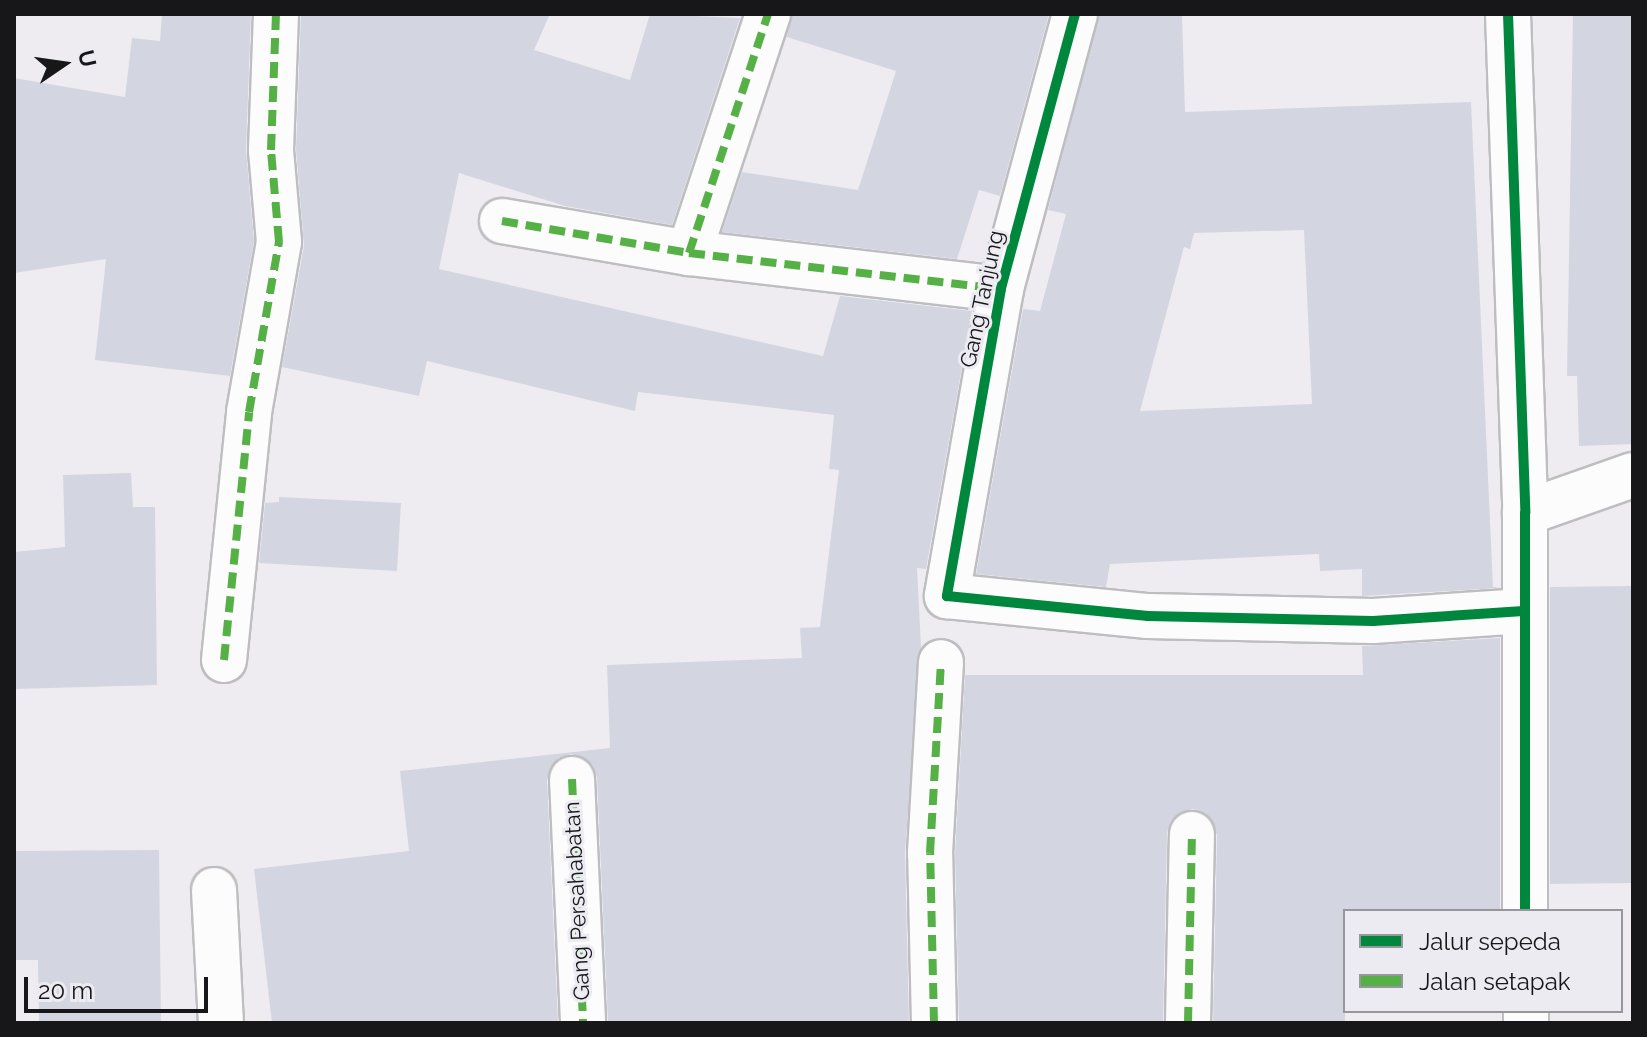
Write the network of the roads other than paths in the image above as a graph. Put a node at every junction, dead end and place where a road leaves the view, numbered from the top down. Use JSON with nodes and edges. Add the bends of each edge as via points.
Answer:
{"nodes":[{"id":1,"x":276,"y":14,"type":"edge"},
{"id":2,"x":768,"y":14,"type":"edge"},
{"id":3,"x":1075,"y":14,"type":"edge"},
{"id":4,"x":1508,"y":14,"type":"edge"},
{"id":5,"x":502,"y":221,"type":"dead end"},
{"id":6,"x":689,"y":253,"type":"junction"},
{"id":7,"x":1001,"y":289,"type":"junction"},
{"id":8,"x":1633,"y":475,"type":"edge"},
{"id":9,"x":1525,"y":513,"type":"junction"},
{"id":10,"x":1524,"y":611,"type":"junction"},
{"id":11,"x":224,"y":660,"type":"dead end"},
{"id":12,"x":941,"y":662,"type":"dead end"},
{"id":13,"x":572,"y":779,"type":"dead end"},
{"id":14,"x":1192,"y":834,"type":"dead end"},
{"id":15,"x":214,"y":890,"type":"dead end"},
{"id":16,"x":1525,"y":909,"type":"edge"},
{"id":17,"x":221,"y":1023,"type":"edge"},
{"id":18,"x":583,"y":1023,"type":"edge"},
{"id":19,"x":934,"y":1023,"type":"edge"},
{"id":20,"x":1188,"y":1023,"type":"edge"}],
"edges":[{"from":1,"to":11,"type":"street","via":[[271,150],[279,242],[249,412]]},
{"from":2,"to":6,"type":"street"},
{"from":3,"to":7,"type":"street","name":"Gang Tanjung"},
{"from":4,"to":9,"type":"street"},
{"from":5,"to":6,"type":"street"},
{"from":6,"to":7,"type":"street"},
{"from":7,"to":10,"type":"street","name":"Gang Tanjung","via":[[947,596],[1148,616],[1373,621]]},
{"from":8,"to":9,"type":"street"},
{"from":9,"to":10,"type":"street"},
{"from":10,"to":16,"type":"street"},
{"from":12,"to":19,"type":"street","via":[[930,853]]},
{"from":13,"to":18,"type":"street","name":"Gang Persahabatan"},
{"from":14,"to":20,"type":"street"},
{"from":15,"to":17,"type":"street"}]}
